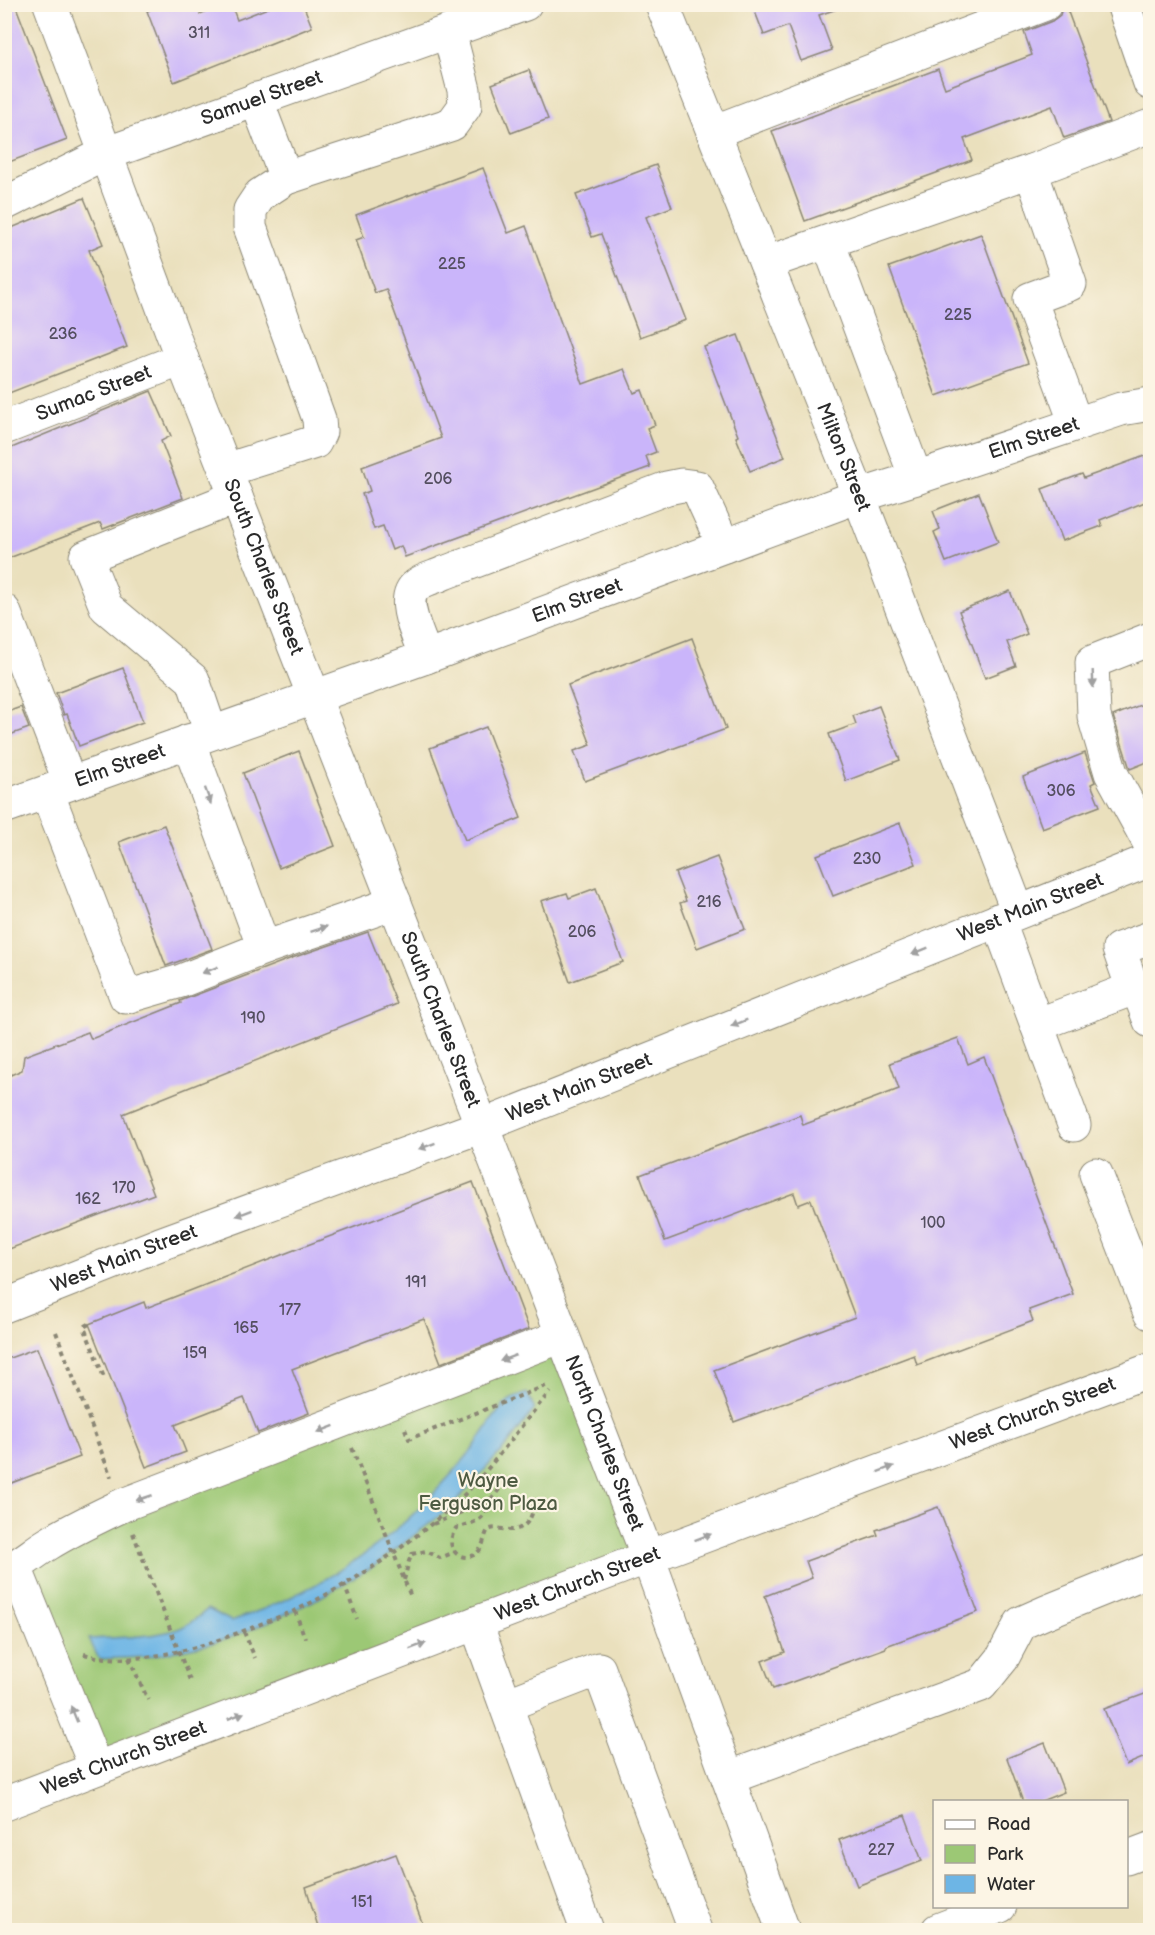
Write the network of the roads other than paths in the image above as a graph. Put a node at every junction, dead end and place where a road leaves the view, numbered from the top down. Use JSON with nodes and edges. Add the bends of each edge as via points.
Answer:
{"nodes":[{"id":1,"x":50,"y":4,"type":"edge"},
{"id":2,"x":525,"y":4,"type":"edge"},
{"id":3,"x":662,"y":4,"type":"edge"},
{"id":4,"x":1045,"y":4,"type":"edge"},
{"id":5,"x":1122,"y":4,"type":"edge"},
{"id":6,"x":449,"y":32,"type":"junction"},
{"id":7,"x":1150,"y":83,"type":"edge"},
{"id":8,"x":256,"y":99,"type":"junction"},
{"id":9,"x":1150,"y":126,"type":"edge"},
{"id":10,"x":713,"y":132,"type":"junction"},
{"id":11,"x":105,"y":153,"type":"junction"},
{"id":12,"x":1031,"y":171,"type":"junction"},
{"id":13,"x":286,"y":178,"type":"junction"},
{"id":14,"x":4,"y":204,"type":"edge"},
{"id":15,"x":828,"y":242,"type":"junction"},
{"id":16,"x":766,"y":263,"type":"junction"},
{"id":17,"x":182,"y":359,"type":"junction"},
{"id":18,"x":1150,"y":404,"type":"edge"},
{"id":19,"x":1077,"y":424,"type":"junction"},
{"id":20,"x":4,"y":428,"type":"edge"},
{"id":21,"x":916,"y":478,"type":"junction"},
{"id":22,"x":231,"y":484,"type":"junction"},
{"id":23,"x":859,"y":496,"type":"junction"},
{"id":24,"x":724,"y":546,"type":"junction"},
{"id":25,"x":4,"y":611,"type":"edge"},
{"id":26,"x":1150,"y":639,"type":"edge"},
{"id":27,"x":426,"y":657,"type":"junction"},
{"id":28,"x":313,"y":696,"type":"junction"},
{"id":29,"x":199,"y":737,"type":"junction"},
{"id":30,"x":58,"y":787,"type":"junction"},
{"id":31,"x":4,"y":807,"type":"edge"},
{"id":32,"x":1150,"y":844,"type":"edge"},
{"id":33,"x":1150,"y":860,"type":"edge"},
{"id":34,"x":395,"y":903,"type":"junction"},
{"id":35,"x":1008,"y":916,"type":"junction"},
{"id":36,"x":1150,"y":938,"type":"edge"},
{"id":37,"x":264,"y":948,"type":"junction"},
{"id":38,"x":1133,"y":989,"type":"junction"},
{"id":39,"x":1150,"y":1021,"type":"edge"},
{"id":40,"x":1037,"y":1025,"type":"junction"},
{"id":41,"x":1074,"y":1125,"type":"dead end"},
{"id":42,"x":482,"y":1126,"type":"junction"},
{"id":43,"x":1096,"y":1174,"type":"dead end"},
{"id":44,"x":4,"y":1306,"type":"edge"},
{"id":45,"x":1150,"y":1313,"type":"edge"},
{"id":46,"x":562,"y":1336,"type":"junction"},
{"id":47,"x":1150,"y":1370,"type":"edge"},
{"id":48,"x":648,"y":1557,"type":"junction"},
{"id":49,"x":10,"y":1570,"type":"edge"},
{"id":50,"x":1150,"y":1570,"type":"edge"},
{"id":51,"x":476,"y":1623,"type":"junction"},
{"id":52,"x":506,"y":1705,"type":"junction"},
{"id":53,"x":96,"y":1768,"type":"junction"},
{"id":54,"x":728,"y":1778,"type":"junction"},
{"id":55,"x":4,"y":1804,"type":"edge"},
{"id":56,"x":1150,"y":1849,"type":"edge"},
{"id":57,"x":1128,"y":1857,"type":"edge"},
{"id":58,"x":995,"y":1908,"type":"edge"},
{"id":59,"x":586,"y":1930,"type":"edge"},
{"id":60,"x":694,"y":1930,"type":"edge"},
{"id":61,"x":783,"y":1930,"type":"edge"},
{"id":62,"x":938,"y":1930,"type":"edge"}],
"edges":[{"from":1,"to":11,"type":"street","name":"South Charles Street"},
{"from":2,"to":6,"type":"street","name":"Samuel Street"},
{"from":3,"to":10,"type":"street","name":"Milton Street"},
{"from":4,"to":10,"type":"street"},
{"from":5,"to":7,"type":"street"},
{"from":6,"to":8,"type":"street","name":"Samuel Street"},
{"from":6,"to":13,"type":"street","via":[[465,106],[452,124]]},
{"from":8,"to":11,"type":"street","name":"Samuel Street"},
{"from":8,"to":13,"type":"street"},
{"from":9,"to":12,"type":"street"},
{"from":10,"to":16,"type":"street","name":"Milton Street"},
{"from":11,"to":14,"type":"street","name":"Samuel Street"},
{"from":11,"to":17,"type":"street","name":"South Charles Street"},
{"from":12,"to":15,"type":"street"},
{"from":12,"to":19,"type":"street","via":[[1070,284],[1030,299]]},
{"from":13,"to":22,"type":"street","via":[[260,195],[250,210],[250,227],[320,419],[320,432],[315,442]]},
{"from":15,"to":16,"type":"street"},
{"from":15,"to":21,"type":"street"},
{"from":16,"to":23,"type":"street","name":"Milton Street"},
{"from":17,"to":20,"type":"street","name":"Sumac Street"},
{"from":17,"to":22,"type":"street","name":"South Charles Street"},
{"from":18,"to":19,"type":"street","name":"Elm Street"},
{"from":19,"to":21,"type":"street","name":"Elm Street"},
{"from":21,"to":23,"type":"street","name":"Elm Street"},
{"from":22,"to":28,"type":"street","name":"South Charles Street"},
{"from":22,"to":29,"type":"street","via":[[86,557],[106,608],[193,680]]},
{"from":23,"to":24,"type":"street","name":"Elm Street"},
{"from":23,"to":35,"type":"street","name":"Milton Street"},
{"from":24,"to":27,"type":"street","name":"Elm Street"},
{"from":24,"to":27,"type":"street","via":[[697,487],[667,488],[416,585],[408,608]]},
{"from":25,"to":30,"type":"street"},
{"from":26,"to":32,"type":"street","one_way":true,"via":[[1092,662],[1094,716],[1111,773]]},
{"from":27,"to":28,"type":"street","name":"Elm Street"},
{"from":28,"to":29,"type":"street","name":"Elm Street"},
{"from":28,"to":34,"type":"street","name":"South Charles Street"},
{"from":29,"to":30,"type":"street","name":"Elm Street"},
{"from":29,"to":37,"type":"street","one_way":true},
{"from":30,"to":31,"type":"street","name":"Elm Street"},
{"from":37,"to":30,"type":"street","one_way":true,"via":[[182,981],[126,997]]},
{"from":33,"to":35,"type":"street","name":"West Main Street"},
{"from":37,"to":34,"type":"street","one_way":true},
{"from":34,"to":42,"type":"street","name":"South Charles Street"},
{"from":35,"to":40,"type":"street","name":"Milton Street"},
{"from":35,"to":42,"type":"street","name":"West Main Street","one_way":true},
{"from":36,"to":38,"type":"street","via":[[1119,949]]},
{"from":38,"to":39,"type":"street","via":[[1137,987]]},
{"from":38,"to":40,"type":"street"},
{"from":40,"to":41,"type":"street","name":"Milton Street"},
{"from":42,"to":44,"type":"street","name":"West Main Street","one_way":true},
{"from":42,"to":46,"type":"street","name":"North Charles Street"},
{"from":43,"to":45,"type":"street"},
{"from":46,"to":48,"type":"street","name":"North Charles Street"},
{"from":46,"to":49,"type":"street","one_way":true,"via":[[102,1515],[47,1544]]},
{"from":48,"to":47,"type":"street","name":"West Church Street","one_way":true},
{"from":48,"to":51,"type":"street","name":"West Church Street"},
{"from":48,"to":54,"type":"street","name":"North Charles Street"},
{"from":53,"to":49,"type":"street","one_way":true},
{"from":50,"to":54,"type":"street","via":[[1022,1623],[1002,1659],[981,1684]]},
{"from":51,"to":52,"type":"street"},
{"from":53,"to":51,"type":"street","name":"West Church Street","one_way":true},
{"from":52,"to":59,"type":"street"},
{"from":52,"to":60,"type":"street","via":[[599,1669]]},
{"from":53,"to":55,"type":"street","name":"West Church Street"},
{"from":54,"to":61,"type":"street","name":"North Charles Street"},
{"from":56,"to":57,"type":"street"},
{"from":58,"to":62,"type":"street"}]}
